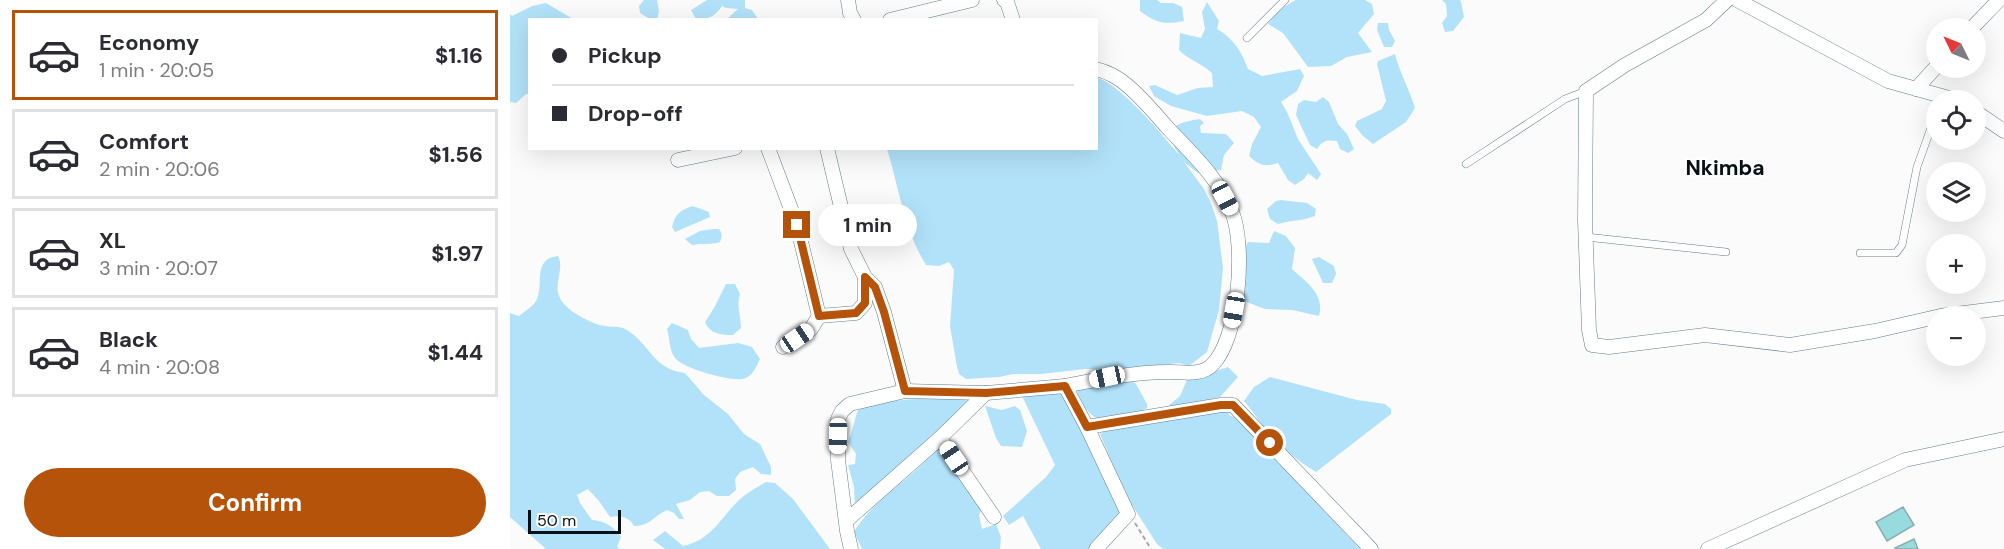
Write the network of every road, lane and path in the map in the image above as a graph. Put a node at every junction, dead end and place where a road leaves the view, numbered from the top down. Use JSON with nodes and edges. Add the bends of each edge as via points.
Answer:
{"nodes":[{"id":1,"x":848,"y":0,"type":"edge"},
{"id":2,"x":972,"y":0,"type":"edge"},
{"id":3,"x":1004,"y":0,"type":"edge"},
{"id":4,"x":1285,"y":0,"type":"edge"},
{"id":5,"x":1727,"y":0,"type":"edge"},
{"id":6,"x":1737,"y":0,"type":"edge"},
{"id":7,"x":1999,"y":0,"type":"edge"},
{"id":8,"x":853,"y":18,"type":"edge"},
{"id":9,"x":898,"y":18,"type":"edge"},
{"id":10,"x":1012,"y":18,"type":"edge"},
{"id":11,"x":1982,"y":18,"type":"edge"},
{"id":12,"x":1246,"y":38,"type":"dead end"},
{"id":13,"x":1098,"y":70,"type":"edge"},
{"id":14,"x":1926,"y":78,"type":"edge"},
{"id":15,"x":1916,"y":89,"type":"junction"},
{"id":16,"x":1586,"y":91,"type":"junction"},
{"id":17,"x":1926,"y":92,"type":"edge"},
{"id":18,"x":1986,"y":119,"type":"edge"},
{"id":19,"x":2004,"y":131,"type":"edge"},
{"id":20,"x":1926,"y":142,"type":"edge"},
{"id":21,"x":726,"y":150,"type":"edge"},
{"id":22,"x":769,"y":150,"type":"edge"},
{"id":23,"x":827,"y":150,"type":"edge"},
{"id":24,"x":678,"y":160,"type":"dead end"},
{"id":25,"x":1466,"y":164,"type":"dead end"},
{"id":26,"x":1586,"y":237,"type":"junction"},
{"id":27,"x":1726,"y":252,"type":"dead end"},
{"id":28,"x":1860,"y":253,"type":"dead end"},
{"id":29,"x":865,"y":277,"type":"junction"},
{"id":30,"x":2004,"y":308,"type":"edge"},
{"id":31,"x":1986,"y":310,"type":"edge"},
{"id":32,"x":819,"y":316,"type":"junction"},
{"id":33,"x":1926,"y":320,"type":"edge"},
{"id":34,"x":783,"y":347,"type":"dead end"},
{"id":35,"x":1065,"y":386,"type":"junction"},
{"id":36,"x":905,"y":391,"type":"junction"},
{"id":37,"x":986,"y":393,"type":"junction"},
{"id":38,"x":1087,"y":427,"type":"junction"},
{"id":39,"x":940,"y":438,"type":"junction"},
{"id":40,"x":2004,"y":439,"type":"edge"},
{"id":41,"x":1128,"y":514,"type":"junction"},
{"id":42,"x":994,"y":517,"type":"dead end"},
{"id":43,"x":846,"y":520,"type":"junction"},
{"id":44,"x":851,"y":549,"type":"edge"},
{"id":45,"x":1096,"y":549,"type":"edge"},
{"id":46,"x":1151,"y":549,"type":"edge"},
{"id":47,"x":1371,"y":549,"type":"edge"},
{"id":48,"x":1708,"y":549,"type":"edge"}],
"edges":[{"from":1,"to":8,"type":"street"},
{"from":2,"to":9,"type":"street"},
{"from":3,"to":10,"type":"street"},
{"from":4,"to":12,"type":"lane"},
{"from":5,"to":16,"type":"street","via":[[1706,20]]},
{"from":6,"to":15,"type":"street","via":[[1888,81]]},
{"from":7,"to":11,"type":"street"},
{"from":13,"to":35,"type":"street","via":[[1128,86],[1217,184],[1233,213],[1239,244],[1238,288],[1224,350],[1211,367],[1194,374],[1144,373]]},
{"from":14,"to":15,"type":"street"},
{"from":15,"to":17,"type":"street"},
{"from":16,"to":25,"type":"lane","via":[[1565,99]]},
{"from":16,"to":26,"type":"street"},
{"from":18,"to":19,"type":"street"},
{"from":20,"to":28,"type":"lane","via":[[1917,167],[1902,245],[1896,253]]},
{"from":21,"to":24,"type":"street"},
{"from":22,"to":32,"type":"street","via":[[797,225]]},
{"from":23,"to":29,"type":"street","via":[[851,249]]},
{"from":26,"to":27,"type":"lane"},
{"from":26,"to":33,"type":"street","via":[[1592,345],[1609,347],[1705,335],[1790,345]]},
{"from":29,"to":32,"type":"street","via":[[865,303],[856,313]]},
{"from":29,"to":36,"type":"street","via":[[875,287],[884,312]]},
{"from":30,"to":31,"type":"street"},
{"from":32,"to":34,"type":"street","via":[[811,329]]},
{"from":35,"to":37,"type":"street"},
{"from":35,"to":38,"type":"street"},
{"from":36,"to":37,"type":"street"},
{"from":36,"to":43,"type":"street","via":[[850,404],[838,419],[838,460]]},
{"from":37,"to":39,"type":"street"},
{"from":38,"to":41,"type":"street"},
{"from":38,"to":47,"type":"street","via":[[1233,405]]},
{"from":39,"to":42,"type":"street"},
{"from":39,"to":43,"type":"street"},
{"from":40,"to":48,"type":"street","via":[[1905,460]]},
{"from":41,"to":45,"type":"street"},
{"from":41,"to":46,"type":"path"},
{"from":43,"to":44,"type":"street"}]}
